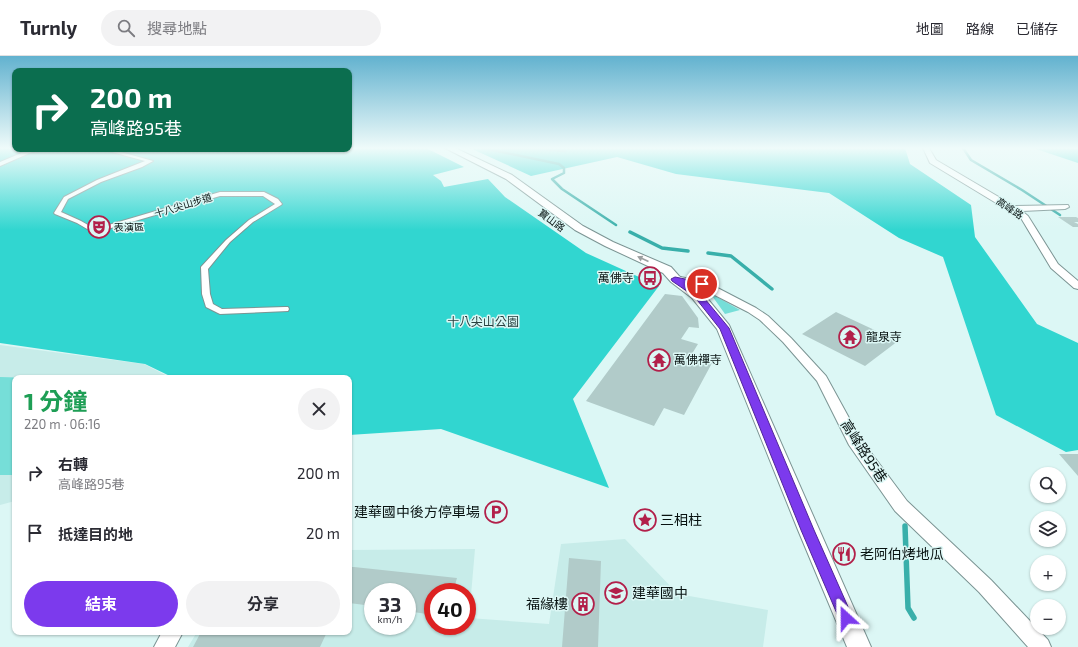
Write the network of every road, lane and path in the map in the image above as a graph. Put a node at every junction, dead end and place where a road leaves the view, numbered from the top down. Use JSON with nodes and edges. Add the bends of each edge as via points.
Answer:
{"nodes":[{"id":1,"x":114,"y":176,"type":"edge"},
{"id":2,"x":492,"y":176,"type":"edge"},
{"id":3,"x":506,"y":176,"type":"edge"},
{"id":4,"x":957,"y":176,"type":"edge"},
{"id":5,"x":1065,"y":207,"type":"dead end"},
{"id":6,"x":1013,"y":209,"type":"junction"},
{"id":7,"x":675,"y":279,"type":"junction"},
{"id":8,"x":1078,"y":286,"type":"edge"},
{"id":9,"x":285,"y":309,"type":"dead end"},
{"id":10,"x":172,"y":635,"type":"edge"},
{"id":11,"x":164,"y":647,"type":"edge"},
{"id":12,"x":859,"y":647,"type":"edge"},
{"id":13,"x":1042,"y":647,"type":"edge"}],
"edges":[{"from":1,"to":9,"type":"street","name":"十八尖山步道","via":[[66,198],[57,213],[94,231],[220,194],[264,194],[276,200],[279,204],[251,221],[228,241],[204,270],[209,305],[220,312]]},
{"from":2,"to":7,"type":"street","name":"寶山路","via":[[572,235],[598,250],[655,276]]},
{"from":7,"to":3,"type":"street","name":"寶山路","one_way":true,"via":[[667,270],[579,228]]},
{"from":4,"to":6,"type":"street","name":"高峰路"},
{"from":5,"to":6,"type":"street"},
{"from":6,"to":8,"type":"street","name":"高峰路","via":[[1024,216],[1054,266]]},
{"from":7,"to":12,"type":"street","name":"寶山路","via":[[697,295],[724,328]]},
{"from":7,"to":13,"type":"street","name":"高峰路95巷","via":[[702,284],[752,310],[787,340],[822,379],[854,441],[901,506],[985,586]]},
{"from":10,"to":11,"type":"street"}]}
